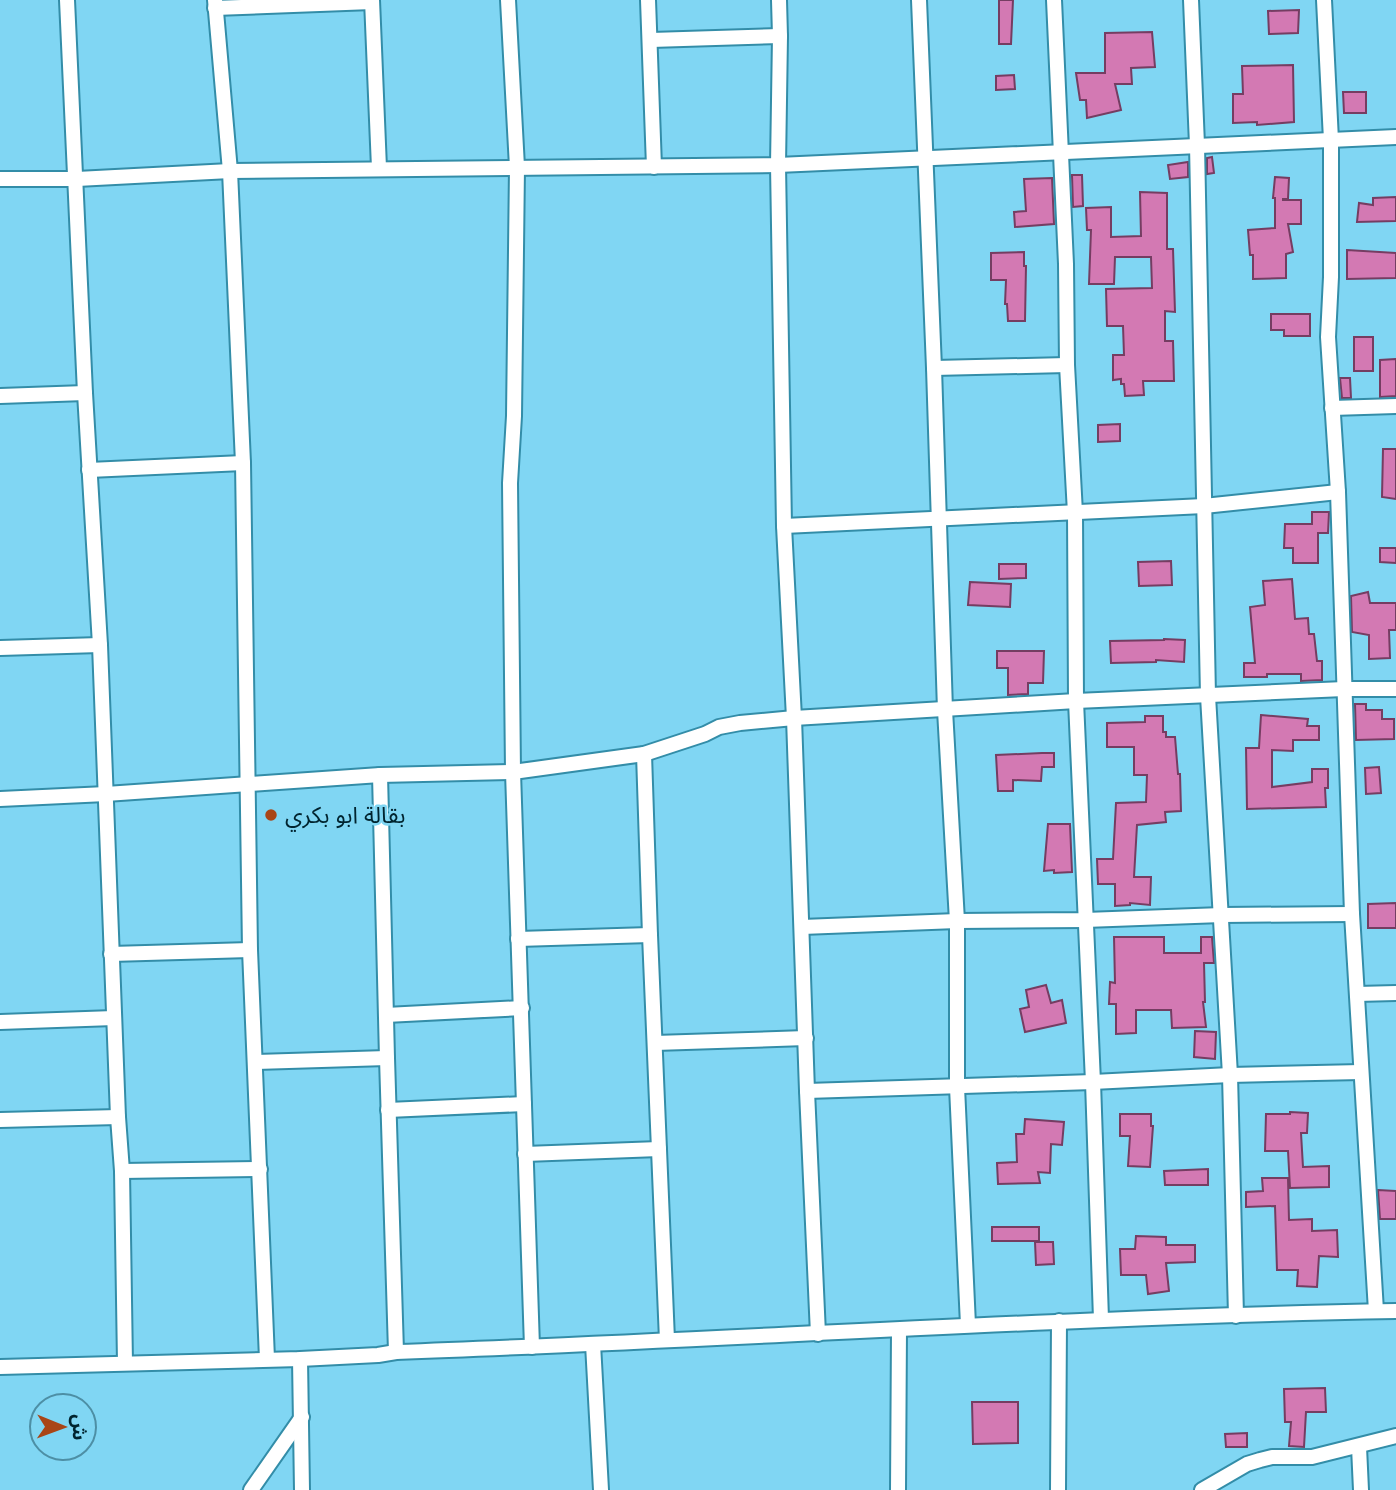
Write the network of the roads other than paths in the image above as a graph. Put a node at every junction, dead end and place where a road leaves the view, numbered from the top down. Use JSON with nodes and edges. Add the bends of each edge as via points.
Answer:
{"nodes":[{"id":1,"x":67,"y":0,"type":"edge"},
{"id":2,"x":508,"y":0,"type":"edge"},
{"id":3,"x":648,"y":0,"type":"edge"},
{"id":4,"x":779,"y":0,"type":"edge"},
{"id":5,"x":919,"y":0,"type":"edge"},
{"id":6,"x":1054,"y":0,"type":"edge"},
{"id":7,"x":1191,"y":0,"type":"edge"},
{"id":8,"x":1324,"y":0,"type":"edge"},
{"id":9,"x":372,"y":1,"type":"edge"},
{"id":10,"x":215,"y":4,"type":"edge"},
{"id":11,"x":780,"y":36,"type":"junction"},
{"id":12,"x":651,"y":40,"type":"junction"},
{"id":13,"x":1396,"y":137,"type":"edge"},
{"id":14,"x":1331,"y":140,"type":"junction"},
{"id":15,"x":1197,"y":145,"type":"junction"},
{"id":16,"x":1060,"y":153,"type":"junction"},
{"id":17,"x":926,"y":158,"type":"junction"},
{"id":18,"x":778,"y":165,"type":"junction"},
{"id":19,"x":517,"y":167,"type":"junction"},
{"id":20,"x":654,"y":167,"type":"junction"},
{"id":21,"x":379,"y":168,"type":"junction"},
{"id":22,"x":230,"y":170,"type":"junction"},
{"id":23,"x":0,"y":179,"type":"edge"},
{"id":24,"x":76,"y":179,"type":"junction"},
{"id":25,"x":1067,"y":365,"type":"junction"},
{"id":26,"x":934,"y":368,"type":"junction"},
{"id":27,"x":85,"y":393,"type":"junction"},
{"id":28,"x":0,"y":396,"type":"edge"},
{"id":29,"x":1396,"y":406,"type":"edge"},
{"id":30,"x":1332,"y":408,"type":"junction"},
{"id":31,"x":243,"y":463,"type":"junction"},
{"id":32,"x":89,"y":470,"type":"junction"},
{"id":33,"x":1338,"y":492,"type":"junction"},
{"id":34,"x":1204,"y":506,"type":"junction"},
{"id":35,"x":1075,"y":513,"type":"junction"},
{"id":36,"x":939,"y":517,"type":"junction"},
{"id":37,"x":784,"y":526,"type":"junction"},
{"id":38,"x":100,"y":645,"type":"junction"},
{"id":39,"x":0,"y":648,"type":"edge"},
{"id":40,"x":1396,"y":688,"type":"edge"},
{"id":41,"x":1344,"y":689,"type":"junction"},
{"id":42,"x":1208,"y":696,"type":"junction"},
{"id":43,"x":1076,"y":701,"type":"junction"},
{"id":44,"x":945,"y":710,"type":"junction"},
{"id":45,"x":794,"y":718,"type":"junction"},
{"id":46,"x":644,"y":754,"type":"junction"},
{"id":47,"x":513,"y":772,"type":"junction"},
{"id":48,"x":380,"y":775,"type":"junction"},
{"id":49,"x":247,"y":783,"type":"junction"},
{"id":50,"x":106,"y":794,"type":"junction"},
{"id":51,"x":0,"y":799,"type":"edge"},
{"id":52,"x":1352,"y":914,"type":"junction"},
{"id":53,"x":1222,"y":915,"type":"junction"},
{"id":54,"x":1085,"y":920,"type":"junction"},
{"id":55,"x":957,"y":921,"type":"junction"},
{"id":56,"x":802,"y":927,"type":"junction"},
{"id":57,"x":650,"y":935,"type":"junction"},
{"id":58,"x":518,"y":939,"type":"junction"},
{"id":59,"x":250,"y":950,"type":"junction"},
{"id":60,"x":111,"y":954,"type":"junction"},
{"id":61,"x":1396,"y":993,"type":"edge"},
{"id":62,"x":1357,"y":994,"type":"junction"},
{"id":63,"x":522,"y":1008,"type":"junction"},
{"id":64,"x":386,"y":1014,"type":"junction"},
{"id":65,"x":114,"y":1018,"type":"junction"},
{"id":66,"x":0,"y":1022,"type":"edge"},
{"id":67,"x":806,"y":1038,"type":"junction"},
{"id":68,"x":655,"y":1043,"type":"junction"},
{"id":69,"x":387,"y":1058,"type":"junction"},
{"id":70,"x":256,"y":1062,"type":"junction"},
{"id":71,"x":1361,"y":1072,"type":"junction"},
{"id":72,"x":1230,"y":1076,"type":"junction"},
{"id":73,"x":1093,"y":1082,"type":"junction"},
{"id":74,"x":957,"y":1087,"type":"junction"},
{"id":75,"x":807,"y":1091,"type":"junction"},
{"id":76,"x":524,"y":1104,"type":"junction"},
{"id":77,"x":388,"y":1110,"type":"junction"},
{"id":78,"x":118,"y":1117,"type":"junction"},
{"id":79,"x":0,"y":1120,"type":"edge"},
{"id":80,"x":659,"y":1149,"type":"junction"},
{"id":81,"x":525,"y":1154,"type":"junction"},
{"id":82,"x":260,"y":1169,"type":"junction"},
{"id":83,"x":122,"y":1171,"type":"junction"},
{"id":84,"x":1376,"y":1311,"type":"junction"},
{"id":85,"x":1396,"y":1311,"type":"edge"},
{"id":86,"x":1236,"y":1316,"type":"junction"},
{"id":87,"x":1101,"y":1319,"type":"junction"},
{"id":88,"x":1059,"y":1321,"type":"junction"},
{"id":89,"x":968,"y":1325,"type":"junction"},
{"id":90,"x":899,"y":1330,"type":"junction"},
{"id":91,"x":818,"y":1334,"type":"junction"},
{"id":92,"x":667,"y":1340,"type":"junction"},
{"id":93,"x":593,"y":1344,"type":"junction"},
{"id":94,"x":532,"y":1347,"type":"junction"},
{"id":95,"x":396,"y":1352,"type":"junction"},
{"id":96,"x":267,"y":1359,"type":"junction"},
{"id":97,"x":300,"y":1359,"type":"junction"},
{"id":98,"x":125,"y":1363,"type":"junction"},
{"id":99,"x":0,"y":1367,"type":"edge"},
{"id":100,"x":302,"y":1417,"type":"junction"},
{"id":101,"x":1396,"y":1436,"type":"edge"},
{"id":102,"x":1359,"y":1447,"type":"junction"},
{"id":103,"x":1208,"y":1489,"type":"edge"},
{"id":104,"x":251,"y":1490,"type":"edge"},
{"id":105,"x":302,"y":1490,"type":"edge"},
{"id":106,"x":601,"y":1490,"type":"edge"},
{"id":107,"x":898,"y":1490,"type":"edge"},
{"id":108,"x":1058,"y":1490,"type":"edge"},
{"id":109,"x":1361,"y":1490,"type":"edge"}],
"edges":[{"from":1,"to":24,"type":"street"},
{"from":2,"to":19,"type":"street"},
{"from":3,"to":12,"type":"street"},
{"from":4,"to":11,"type":"street"},
{"from":5,"to":17,"type":"street"},
{"from":6,"to":16,"type":"street"},
{"from":7,"to":15,"type":"street"},
{"from":8,"to":14,"type":"street"},
{"from":9,"to":10,"type":"street"},
{"from":9,"to":21,"type":"street"},
{"from":10,"to":22,"type":"street"},
{"from":11,"to":12,"type":"street"},
{"from":11,"to":18,"type":"street"},
{"from":12,"to":20,"type":"street"},
{"from":13,"to":14,"type":"street"},
{"from":14,"to":15,"type":"street"},
{"from":14,"to":30,"type":"street","via":[[1328,337]]},
{"from":15,"to":16,"type":"street"},
{"from":15,"to":34,"type":"street"},
{"from":16,"to":17,"type":"street"},
{"from":16,"to":25,"type":"street"},
{"from":17,"to":18,"type":"street"},
{"from":17,"to":26,"type":"street"},
{"from":18,"to":20,"type":"street"},
{"from":18,"to":37,"type":"street"},
{"from":19,"to":20,"type":"street"},
{"from":19,"to":21,"type":"street"},
{"from":19,"to":47,"type":"street","via":[[510,483]]},
{"from":21,"to":22,"type":"street"},
{"from":22,"to":24,"type":"street"},
{"from":22,"to":31,"type":"street"},
{"from":23,"to":24,"type":"street"},
{"from":24,"to":27,"type":"street"},
{"from":25,"to":26,"type":"street"},
{"from":25,"to":35,"type":"street"},
{"from":26,"to":36,"type":"street"},
{"from":27,"to":28,"type":"street"},
{"from":27,"to":32,"type":"street"},
{"from":29,"to":30,"type":"street"},
{"from":30,"to":33,"type":"street"},
{"from":31,"to":32,"type":"street"},
{"from":31,"to":49,"type":"street"},
{"from":32,"to":38,"type":"street"},
{"from":33,"to":34,"type":"street"},
{"from":33,"to":41,"type":"street"},
{"from":34,"to":35,"type":"street"},
{"from":34,"to":42,"type":"street"},
{"from":35,"to":36,"type":"street"},
{"from":35,"to":43,"type":"street"},
{"from":36,"to":37,"type":"street"},
{"from":36,"to":44,"type":"street"},
{"from":37,"to":45,"type":"street"},
{"from":38,"to":39,"type":"street"},
{"from":38,"to":50,"type":"street"},
{"from":40,"to":41,"type":"street"},
{"from":41,"to":42,"type":"street"},
{"from":41,"to":52,"type":"street"},
{"from":42,"to":43,"type":"street"},
{"from":42,"to":53,"type":"street"},
{"from":43,"to":44,"type":"street"},
{"from":43,"to":54,"type":"street"},
{"from":44,"to":45,"type":"street"},
{"from":44,"to":55,"type":"street"},
{"from":45,"to":46,"type":"street","via":[[719,727]]},
{"from":45,"to":56,"type":"street"},
{"from":46,"to":47,"type":"street"},
{"from":46,"to":57,"type":"street"},
{"from":47,"to":48,"type":"street"},
{"from":47,"to":58,"type":"street"},
{"from":48,"to":49,"type":"street"},
{"from":48,"to":64,"type":"street"},
{"from":49,"to":50,"type":"street"},
{"from":49,"to":59,"type":"street"},
{"from":50,"to":51,"type":"street"},
{"from":50,"to":60,"type":"street"},
{"from":52,"to":53,"type":"street"},
{"from":52,"to":62,"type":"street"},
{"from":53,"to":54,"type":"street"},
{"from":53,"to":72,"type":"street"},
{"from":54,"to":55,"type":"street"},
{"from":54,"to":73,"type":"street"},
{"from":55,"to":56,"type":"street"},
{"from":55,"to":74,"type":"street"},
{"from":56,"to":67,"type":"street"},
{"from":57,"to":58,"type":"street"},
{"from":57,"to":68,"type":"street"},
{"from":58,"to":63,"type":"street"},
{"from":59,"to":60,"type":"street"},
{"from":59,"to":70,"type":"street"},
{"from":60,"to":65,"type":"street"},
{"from":61,"to":62,"type":"street"},
{"from":62,"to":71,"type":"street"},
{"from":63,"to":64,"type":"street"},
{"from":63,"to":76,"type":"street"},
{"from":64,"to":69,"type":"street"},
{"from":65,"to":66,"type":"street"},
{"from":65,"to":78,"type":"street"},
{"from":67,"to":68,"type":"street"},
{"from":67,"to":75,"type":"street"},
{"from":68,"to":80,"type":"street"},
{"from":69,"to":70,"type":"street"},
{"from":69,"to":77,"type":"street"},
{"from":70,"to":82,"type":"street"},
{"from":71,"to":72,"type":"street"},
{"from":71,"to":84,"type":"street"},
{"from":72,"to":73,"type":"street"},
{"from":72,"to":86,"type":"street"},
{"from":73,"to":74,"type":"street"},
{"from":73,"to":87,"type":"street"},
{"from":74,"to":75,"type":"street"},
{"from":74,"to":89,"type":"street"},
{"from":75,"to":91,"type":"street"},
{"from":76,"to":77,"type":"street"},
{"from":76,"to":81,"type":"street"},
{"from":77,"to":95,"type":"street"},
{"from":78,"to":79,"type":"street"},
{"from":78,"to":83,"type":"street"},
{"from":80,"to":81,"type":"street"},
{"from":80,"to":92,"type":"street"},
{"from":81,"to":94,"type":"street"},
{"from":82,"to":83,"type":"street"},
{"from":82,"to":96,"type":"street"},
{"from":83,"to":98,"type":"street"},
{"from":84,"to":85,"type":"street"},
{"from":84,"to":86,"type":"street"},
{"from":86,"to":87,"type":"street"},
{"from":87,"to":88,"type":"street"},
{"from":88,"to":89,"type":"street"},
{"from":88,"to":108,"type":"street"},
{"from":89,"to":90,"type":"street"},
{"from":90,"to":91,"type":"street"},
{"from":90,"to":107,"type":"street"},
{"from":91,"to":92,"type":"street"},
{"from":92,"to":93,"type":"street"},
{"from":93,"to":94,"type":"street"},
{"from":93,"to":106,"type":"street"},
{"from":94,"to":95,"type":"street"},
{"from":95,"to":97,"type":"street"},
{"from":96,"to":97,"type":"street"},
{"from":96,"to":98,"type":"street"},
{"from":97,"to":100,"type":"street"},
{"from":98,"to":99,"type":"street"},
{"from":100,"to":104,"type":"street"},
{"from":100,"to":105,"type":"street"},
{"from":101,"to":102,"type":"street"},
{"from":102,"to":103,"type":"street","via":[[1312,1457],[1260,1460]]},
{"from":102,"to":109,"type":"street"}]}
